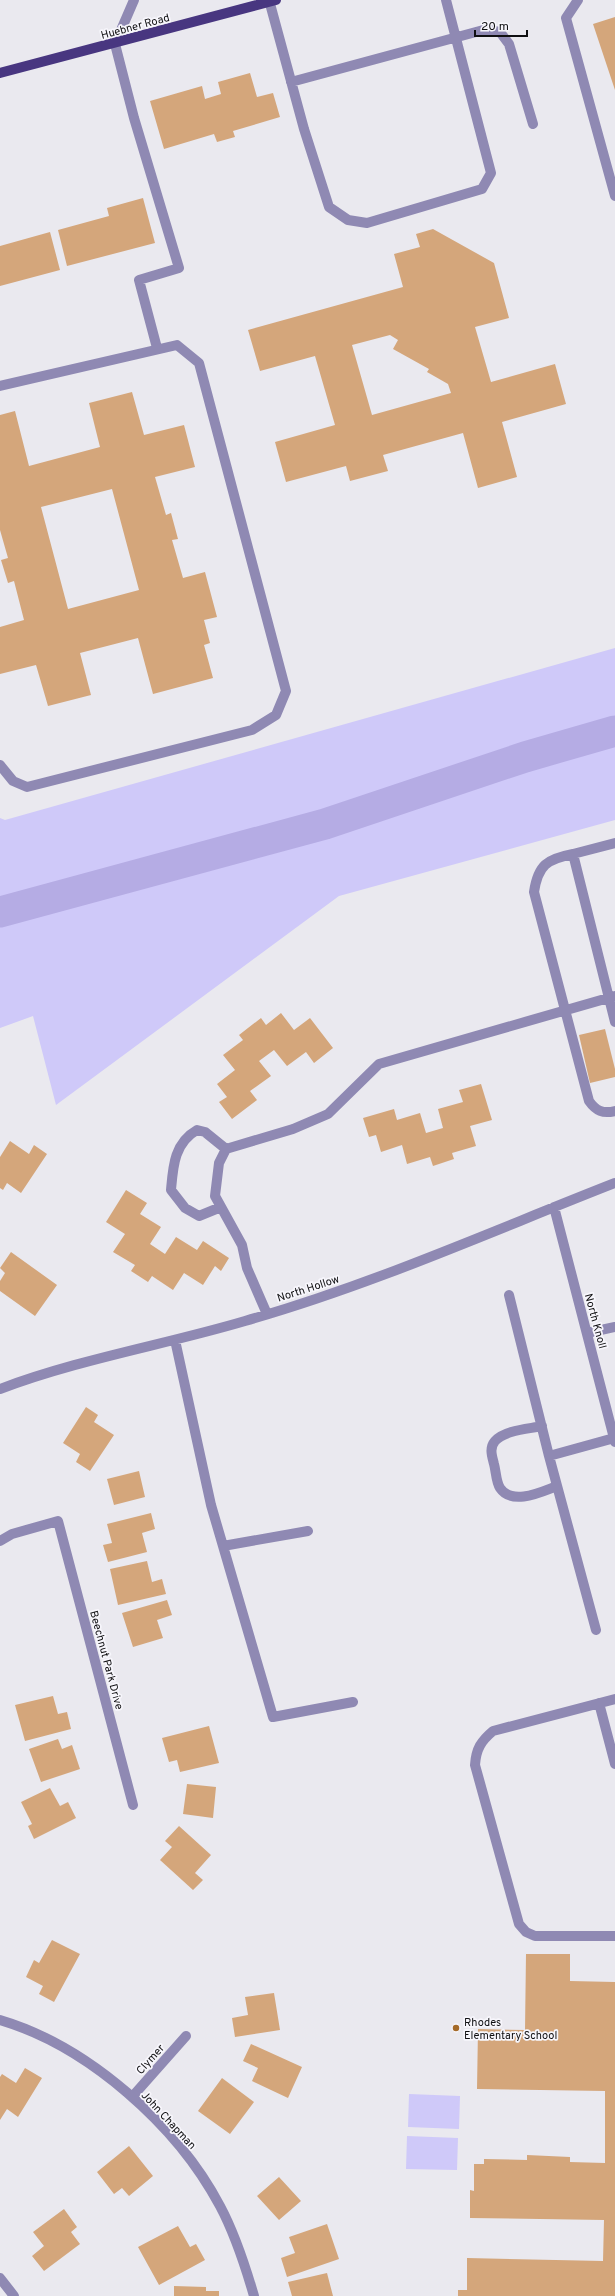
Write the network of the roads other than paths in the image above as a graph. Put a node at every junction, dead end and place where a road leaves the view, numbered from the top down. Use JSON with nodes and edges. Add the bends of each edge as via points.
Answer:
{"nodes":[{"id":1,"x":134,"y":0,"type":"edge"},
{"id":2,"x":446,"y":0,"type":"edge"},
{"id":3,"x":578,"y":0,"type":"edge"},
{"id":4,"x":272,"y":1,"type":"edge"},
{"id":5,"x":457,"y":38,"type":"junction"},
{"id":6,"x":115,"y":44,"type":"junction"},
{"id":7,"x":0,"y":73,"type":"edge"},
{"id":8,"x":291,"y":82,"type":"junction"},
{"id":9,"x":533,"y":124,"type":"dead end"},
{"id":10,"x":615,"y":196,"type":"edge"},
{"id":11,"x":157,"y":348,"type":"junction"},
{"id":12,"x":0,"y":386,"type":"edge"},
{"id":13,"x":0,"y":765,"type":"edge"},
{"id":14,"x":615,"y":843,"type":"edge"},
{"id":15,"x":573,"y":854,"type":"junction"},
{"id":16,"x":612,"y":997,"type":"edge"},
{"id":17,"x":566,"y":1010,"type":"junction"},
{"id":18,"x":615,"y":1022,"type":"edge"},
{"id":19,"x":615,"y":1111,"type":"edge"},
{"id":20,"x":226,"y":1148,"type":"junction"},
{"id":21,"x":615,"y":1183,"type":"edge"},
{"id":22,"x":221,"y":1207,"type":"junction"},
{"id":23,"x":554,"y":1207,"type":"junction"},
{"id":24,"x":509,"y":1295,"type":"dead end"},
{"id":25,"x":267,"y":1314,"type":"junction"},
{"id":26,"x":615,"y":1327,"type":"edge"},
{"id":27,"x":587,"y":1332,"type":"junction"},
{"id":28,"x":175,"y":1340,"type":"junction"},
{"id":29,"x":0,"y":1389,"type":"edge"},
{"id":30,"x":542,"y":1426,"type":"junction"},
{"id":31,"x":615,"y":1440,"type":"edge"},
{"id":32,"x":549,"y":1456,"type":"junction"},
{"id":33,"x":557,"y":1486,"type":"junction"},
{"id":34,"x":308,"y":1531,"type":"dead end"},
{"id":35,"x":0,"y":1541,"type":"edge"},
{"id":36,"x":223,"y":1546,"type":"junction"},
{"id":37,"x":596,"y":1630,"type":"dead end"},
{"id":38,"x":615,"y":1699,"type":"edge"},
{"id":39,"x":353,"y":1702,"type":"dead end"},
{"id":40,"x":599,"y":1703,"type":"junction"},
{"id":41,"x":615,"y":1764,"type":"edge"},
{"id":42,"x":133,"y":1806,"type":"dead end"},
{"id":43,"x":615,"y":1936,"type":"edge"},
{"id":44,"x":0,"y":2020,"type":"edge"},
{"id":45,"x":186,"y":2036,"type":"dead end"},
{"id":46,"x":132,"y":2097,"type":"junction"},
{"id":47,"x":0,"y":2278,"type":"edge"},
{"id":48,"x":14,"y":2296,"type":"edge"},
{"id":49,"x":254,"y":2296,"type":"edge"}],
"edges":[{"from":1,"to":6,"type":"street"},
{"from":2,"to":5,"type":"street"},
{"from":3,"to":10,"type":"street","via":[[566,18]]},
{"from":4,"to":6,"type":"main road","name":"Huebner Road"},
{"from":4,"to":8,"type":"street"},
{"from":5,"to":8,"type":"street"},
{"from":5,"to":8,"type":"street","via":[[492,173],[482,189],[367,223],[348,220],[329,207]]},
{"from":5,"to":9,"type":"street","via":[[487,29],[500,32],[509,44]]},
{"from":6,"to":7,"type":"main road","name":"Huebner Road"},
{"from":6,"to":11,"type":"street","via":[[134,118],[179,268],[139,280]]},
{"from":11,"to":12,"type":"street"},
{"from":11,"to":13,"type":"street","via":[[177,345],[199,363],[286,690],[276,715],[252,730],[27,787],[13,781]]},
{"from":14,"to":15,"type":"street"},
{"from":15,"to":16,"type":"street"},
{"from":15,"to":17,"type":"street","via":[[554,858],[543,867],[536,880],[534,892]]},
{"from":16,"to":17,"type":"street"},
{"from":16,"to":18,"type":"street"},
{"from":17,"to":19,"type":"street","via":[[589,1101],[604,1113]]},
{"from":17,"to":20,"type":"street","via":[[379,1064],[328,1114],[293,1129]]},
{"from":20,"to":22,"type":"street","via":[[218,1163],[215,1196]]},
{"from":20,"to":22,"type":"street","via":[[205,1132],[197,1130],[188,1136],[174,1157],[171,1190],[185,1208],[199,1216]]},
{"from":21,"to":23,"type":"street","name":"North Hollow"},
{"from":22,"to":25,"type":"street","via":[[242,1245],[248,1268]]},
{"from":23,"to":25,"type":"street","name":"North Hollow","via":[[419,1262]]},
{"from":23,"to":27,"type":"street","name":"North Knoll"},
{"from":24,"to":30,"type":"street"},
{"from":25,"to":28,"type":"street","name":"North Hollow"},
{"from":26,"to":27,"type":"street"},
{"from":27,"to":31,"type":"street","name":"North Knoll"},
{"from":28,"to":29,"type":"street","name":"North Hollow"},
{"from":28,"to":36,"type":"street","via":[[211,1505]]},
{"from":30,"to":32,"type":"street"},
{"from":30,"to":33,"type":"street","via":[[502,1435],[495,1441],[491,1453],[499,1487],[506,1494],[515,1497],[527,1496]]},
{"from":31,"to":32,"type":"street"},
{"from":32,"to":33,"type":"street"},
{"from":33,"to":37,"type":"street"},
{"from":34,"to":36,"type":"street"},
{"from":35,"to":42,"type":"street","name":"Beechnut Park Drive","via":[[12,1534],[58,1521]]},
{"from":36,"to":39,"type":"street","via":[[273,1717]]},
{"from":38,"to":40,"type":"street"},
{"from":40,"to":41,"type":"street"},
{"from":40,"to":43,"type":"street","via":[[493,1731],[481,1741],[475,1765],[519,1924],[526,1932],[535,1936]]},
{"from":44,"to":46,"type":"street","name":"John Chapman","via":[[44,2037],[78,2056]]},
{"from":45,"to":46,"type":"street","name":"Clymer"},
{"from":46,"to":49,"type":"street","name":"John Chapman","via":[[147,2111],[205,2180],[231,2229]]},
{"from":47,"to":48,"type":"street"}]}
